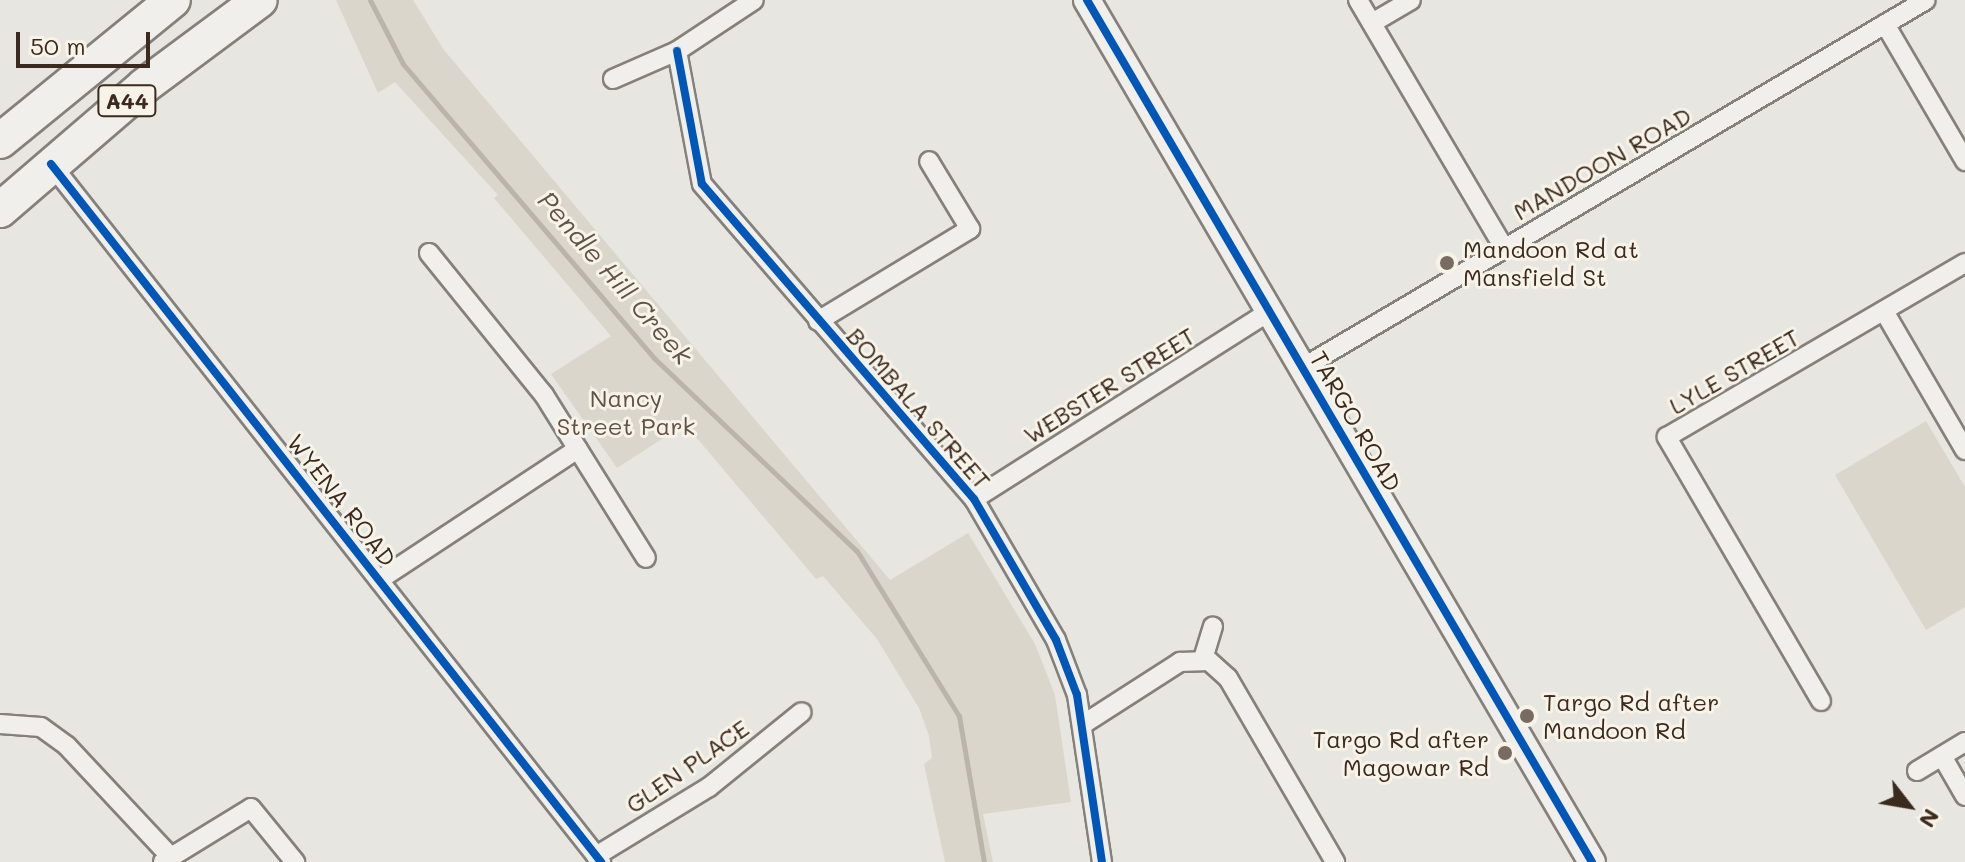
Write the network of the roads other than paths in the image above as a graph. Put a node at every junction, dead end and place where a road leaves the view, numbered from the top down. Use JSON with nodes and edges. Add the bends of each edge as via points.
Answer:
{"nodes":[{"id":1,"x":173,"y":0,"type":"edge"},
{"id":2,"x":260,"y":0,"type":"edge"},
{"id":3,"x":754,"y":0,"type":"edge"},
{"id":4,"x":1087,"y":0,"type":"edge"},
{"id":5,"x":1358,"y":0,"type":"edge"},
{"id":6,"x":1411,"y":0,"type":"edge"},
{"id":7,"x":1926,"y":0,"type":"edge"},
{"id":8,"x":1372,"y":23,"type":"junction"},
{"id":9,"x":1885,"y":24,"type":"junction"},
{"id":10,"x":677,"y":51,"type":"junction"},
{"id":11,"x":613,"y":79,"type":"dead end"},
{"id":12,"x":0,"y":141,"type":"edge"},
{"id":13,"x":929,"y":161,"type":"dead end"},
{"id":14,"x":1965,"y":161,"type":"edge"},
{"id":15,"x":51,"y":164,"type":"junction"},
{"id":16,"x":0,"y":210,"type":"edge"},
{"id":17,"x":1504,"y":248,"type":"junction"},
{"id":18,"x":429,"y":253,"type":"dead end"},
{"id":19,"x":1965,"y":263,"type":"edge"},
{"id":20,"x":1884,"y":311,"type":"junction"},
{"id":21,"x":1269,"y":312,"type":"junction"},
{"id":22,"x":818,"y":321,"type":"junction"},
{"id":23,"x":1302,"y":368,"type":"junction"},
{"id":24,"x":578,"y":449,"type":"junction"},
{"id":25,"x":1965,"y":450,"type":"edge"},
{"id":26,"x":974,"y":499,"type":"junction"},
{"id":27,"x":646,"y":558,"type":"dead end"},
{"id":28,"x":379,"y":580,"type":"junction"},
{"id":29,"x":1213,"y":626,"type":"dead end"},
{"id":30,"x":1203,"y":659,"type":"junction"},
{"id":31,"x":1821,"y":701,"type":"dead end"},
{"id":32,"x":802,"y":712,"type":"dead end"},
{"id":33,"x":0,"y":724,"type":"edge"},
{"id":34,"x":1082,"y":725,"type":"junction"},
{"id":35,"x":1965,"y":742,"type":"edge"},
{"id":36,"x":1942,"y":756,"type":"junction"},
{"id":37,"x":1917,"y":771,"type":"dead end"},
{"id":38,"x":1965,"y":796,"type":"edge"},
{"id":39,"x":599,"y":859,"type":"edge"},
{"id":40,"x":167,"y":860,"type":"edge"},
{"id":41,"x":295,"y":862,"type":"edge"},
{"id":42,"x":1102,"y":862,"type":"edge"},
{"id":43,"x":1335,"y":862,"type":"edge"},
{"id":44,"x":1592,"y":862,"type":"edge"}],
"edges":[{"from":1,"to":12,"type":"highway","number":"A44"},
{"from":2,"to":15,"type":"highway","number":"A44"},
{"from":3,"to":10,"type":"street"},
{"from":4,"to":21,"type":"street","name":"TARGO ROAD"},
{"from":5,"to":8,"type":"street"},
{"from":6,"to":8,"type":"street"},
{"from":7,"to":9,"type":"street","name":"MANDOON ROAD"},
{"from":8,"to":17,"type":"street"},
{"from":9,"to":14,"type":"street"},
{"from":9,"to":17,"type":"street","name":"MANDOON ROAD"},
{"from":10,"to":11,"type":"street"},
{"from":10,"to":22,"type":"street","name":"BOMBALA STREET","via":[[702,184]]},
{"from":13,"to":22,"type":"street","via":[[970,229]]},
{"from":15,"to":16,"type":"highway","number":"A44"},
{"from":15,"to":28,"type":"street","name":"WYENA ROAD"},
{"from":17,"to":23,"type":"street","name":"MANDOON ROAD"},
{"from":18,"to":24,"type":"street","via":[[544,395]]},
{"from":19,"to":20,"type":"street","name":"LYLE STREET"},
{"from":20,"to":25,"type":"street"},
{"from":20,"to":31,"type":"street","name":"LYLE STREET","via":[[1667,437]]},
{"from":21,"to":23,"type":"street","name":"TARGO ROAD"},
{"from":21,"to":26,"type":"street","name":"WEBSTER STREET"},
{"from":22,"to":26,"type":"street","name":"BOMBALA STREET"},
{"from":23,"to":44,"type":"street","name":"TARGO ROAD"},
{"from":24,"to":27,"type":"street"},
{"from":24,"to":28,"type":"street"},
{"from":26,"to":34,"type":"street","name":"BOMBALA STREET","via":[[1056,640]]},
{"from":28,"to":39,"type":"street","name":"WYENA ROAD"},
{"from":29,"to":30,"type":"street"},
{"from":30,"to":34,"type":"street","via":[[1180,662]]},
{"from":30,"to":43,"type":"street","via":[[1228,678]]},
{"from":32,"to":39,"type":"street","name":"GLEN PLACE","via":[[709,787]]},
{"from":33,"to":40,"type":"street","via":[[41,727],[67,746]]},
{"from":34,"to":42,"type":"street","name":"BOMBALA STREET"},
{"from":35,"to":36,"type":"street"},
{"from":36,"to":37,"type":"street"},
{"from":36,"to":38,"type":"street"},
{"from":40,"to":41,"type":"street","via":[[251,808]]}]}
